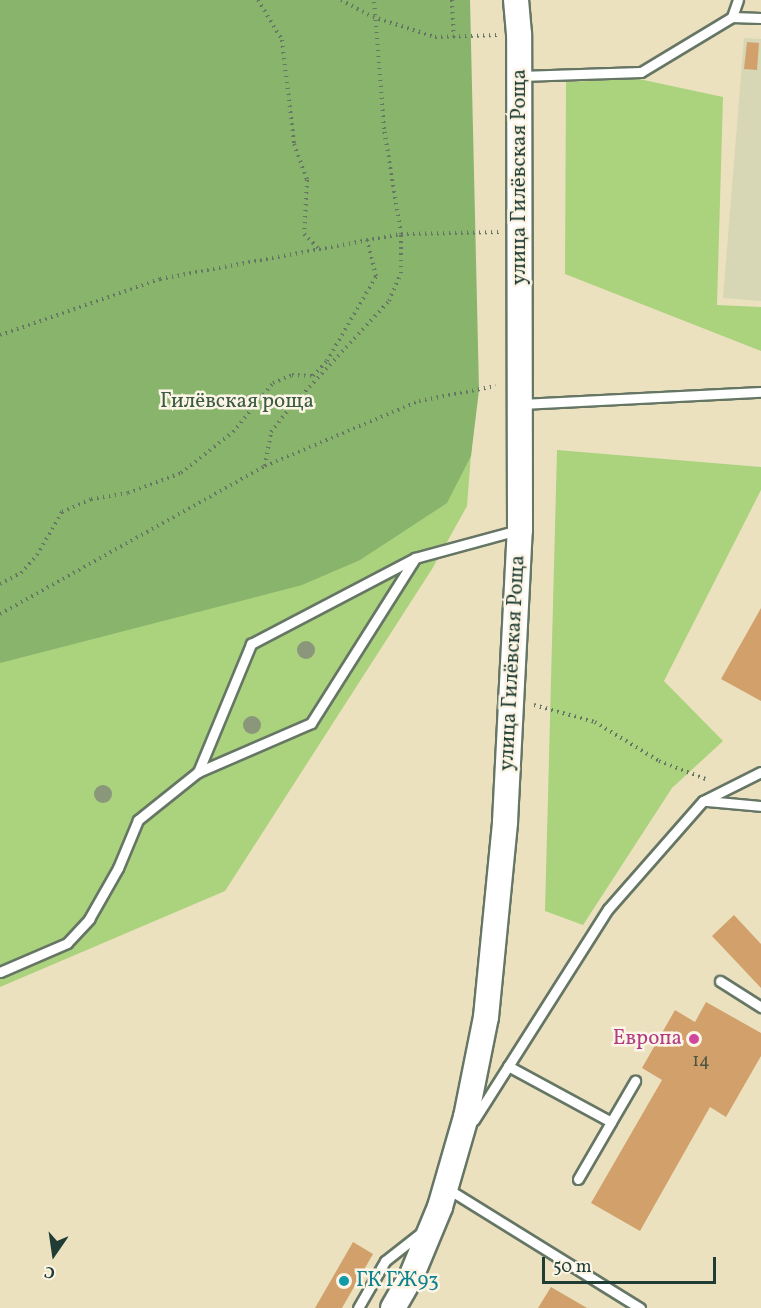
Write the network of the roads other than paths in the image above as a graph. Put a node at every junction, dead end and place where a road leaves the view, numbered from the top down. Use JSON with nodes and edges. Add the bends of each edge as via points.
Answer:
{"nodes":[{"id":1,"x":516,"y":0,"type":"edge"},
{"id":2,"x":738,"y":0,"type":"edge"},
{"id":3,"x":732,"y":17,"type":"junction"},
{"id":4,"x":761,"y":18,"type":"edge"},
{"id":5,"x":520,"y":76,"type":"junction"},
{"id":6,"x":761,"y":392,"type":"edge"},
{"id":7,"x":521,"y":393,"type":"junction"},
{"id":8,"x":520,"y":530,"type":"junction"},
{"id":9,"x":415,"y":558,"type":"junction"},
{"id":10,"x":198,"y":772,"type":"junction"},
{"id":11,"x":761,"y":772,"type":"edge"},
{"id":12,"x":703,"y":801,"type":"junction"},
{"id":13,"x":761,"y":806,"type":"edge"},
{"id":14,"x":0,"y":972,"type":"edge"},
{"id":15,"x":720,"y":981,"type":"dead end"},
{"id":16,"x":761,"y":1007,"type":"edge"},
{"id":17,"x":508,"y":1066,"type":"junction"},
{"id":18,"x":635,"y":1081,"type":"dead end"},
{"id":19,"x":611,"y":1122,"type":"junction"},
{"id":20,"x":458,"y":1145,"type":"junction"},
{"id":21,"x":578,"y":1179,"type":"dead end"},
{"id":22,"x":446,"y":1187,"type":"junction"},
{"id":23,"x":433,"y":1223,"type":"junction"},
{"id":24,"x":358,"y":1308,"type":"edge"},
{"id":25,"x":393,"y":1308,"type":"edge"},
{"id":26,"x":640,"y":1308,"type":"edge"}],
"edges":[{"from":1,"to":5,"type":"street","name":"улица Гилёвская Роща"},
{"from":2,"to":3,"type":"lane"},
{"from":3,"to":4,"type":"lane"},
{"from":3,"to":5,"type":"lane","via":[[641,72]]},
{"from":5,"to":7,"type":"street","name":"улица Гилёвская Роща"},
{"from":6,"to":7,"type":"lane"},
{"from":7,"to":8,"type":"street","name":"улица Гилёвская Роща"},
{"from":8,"to":9,"type":"lane"},
{"from":8,"to":20,"type":"street","name":"улица Гилёвская Роща","via":[[506,822],[486,1017]]},
{"from":9,"to":10,"type":"lane","via":[[311,723]]},
{"from":9,"to":10,"type":"lane","via":[[251,644]]},
{"from":10,"to":14,"type":"lane","via":[[138,820],[94,909],[67,943]]},
{"from":11,"to":12,"type":"lane"},
{"from":12,"to":13,"type":"lane"},
{"from":12,"to":17,"type":"lane","via":[[608,909]]},
{"from":15,"to":16,"type":"lane"},
{"from":17,"to":19,"type":"lane","via":[[557,1089]]},
{"from":17,"to":20,"type":"lane"},
{"from":18,"to":19,"type":"lane"},
{"from":19,"to":21,"type":"lane"},
{"from":20,"to":22,"type":"street","name":"улица Гилёвская Роща"},
{"from":22,"to":23,"type":"street","name":"улица Гилёвская Роща"},
{"from":22,"to":26,"type":"lane"},
{"from":23,"to":24,"type":"lane","via":[[385,1261]]},
{"from":23,"to":25,"type":"street","name":"улица Гилёвская Роща"}]}
